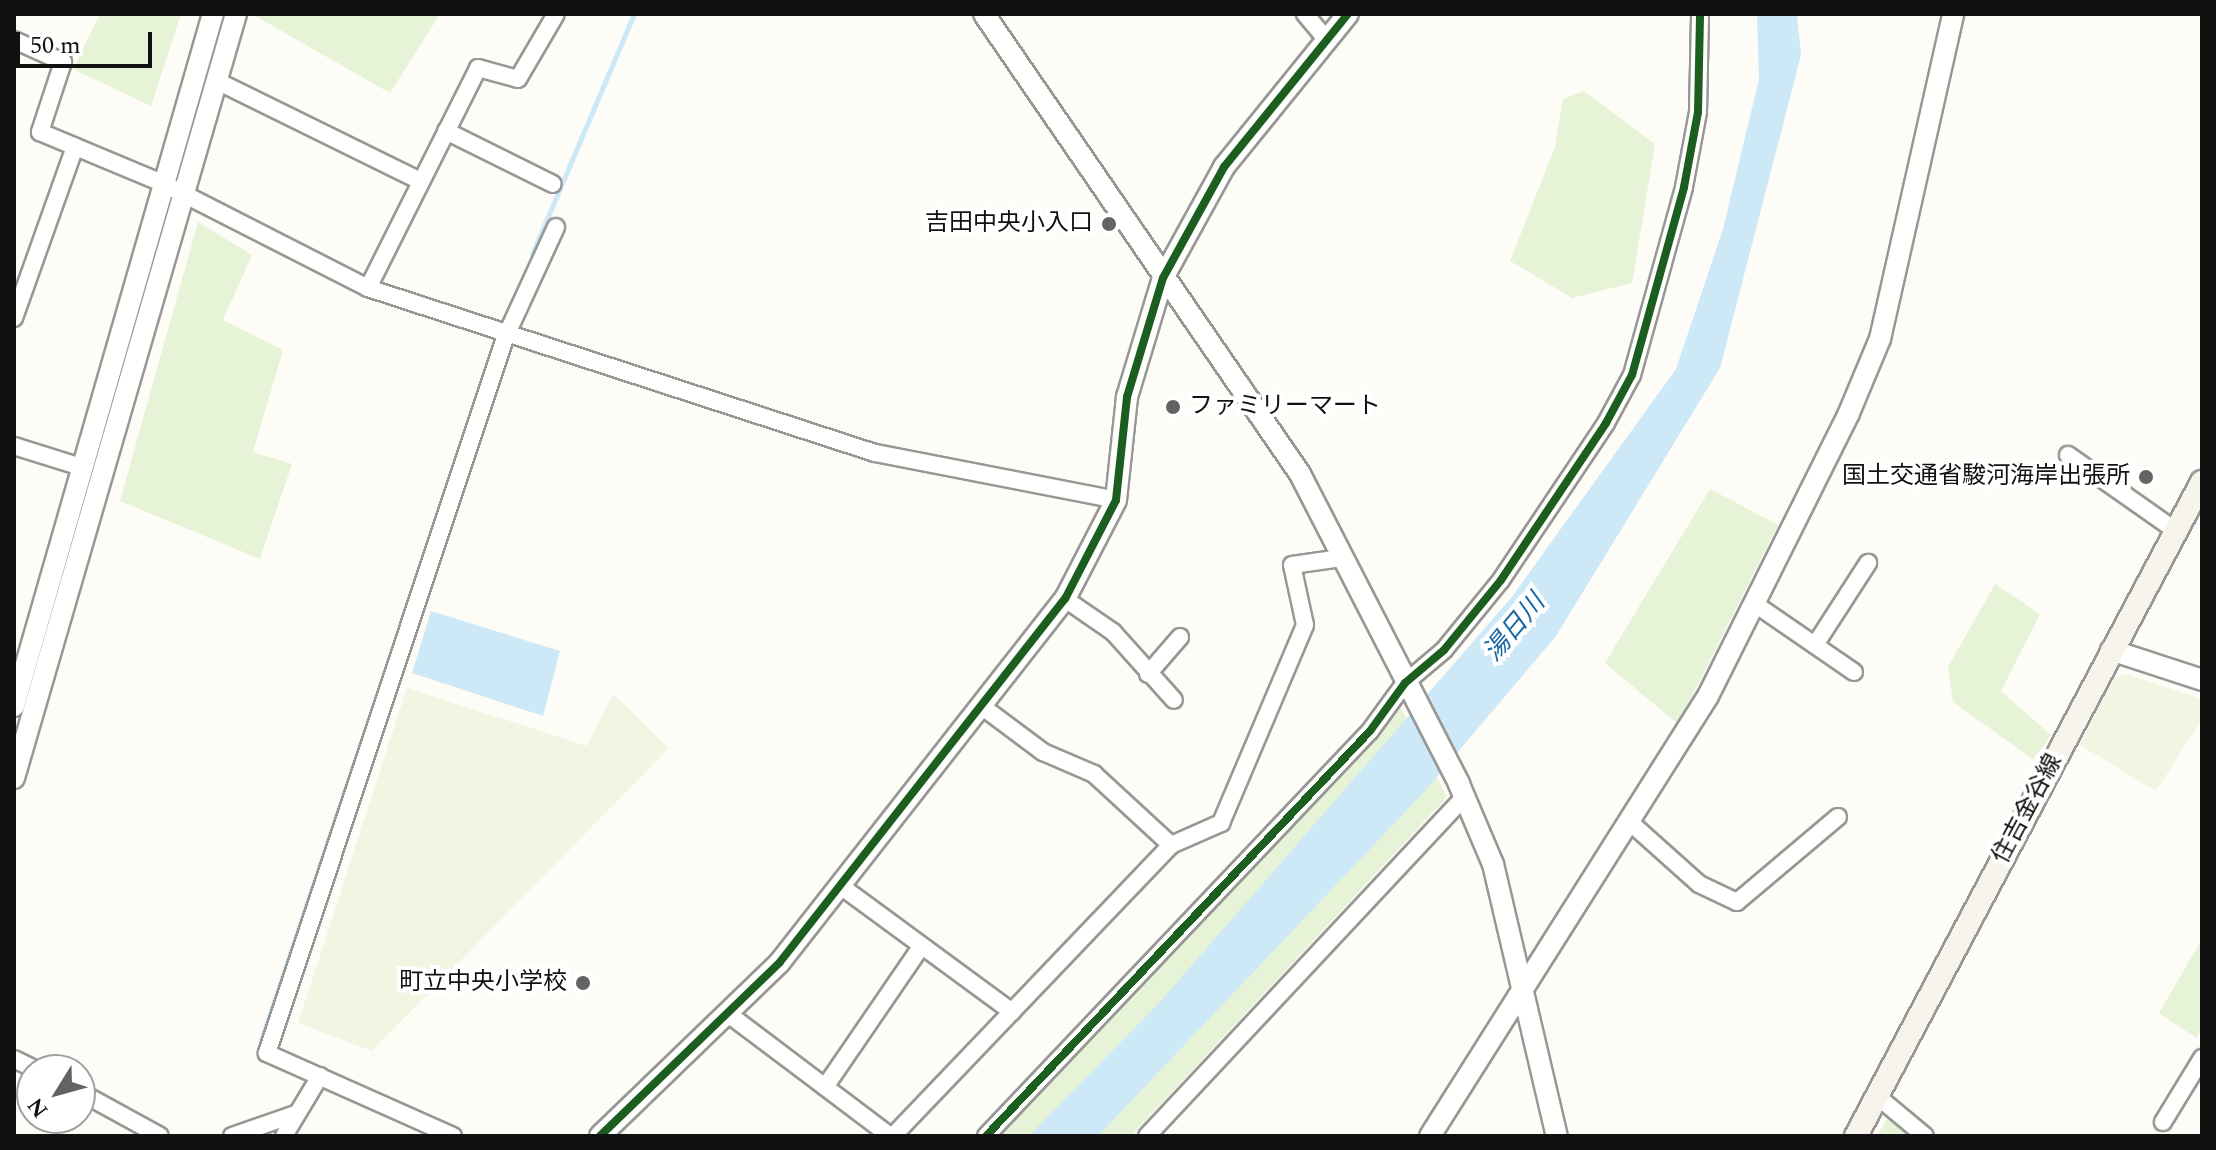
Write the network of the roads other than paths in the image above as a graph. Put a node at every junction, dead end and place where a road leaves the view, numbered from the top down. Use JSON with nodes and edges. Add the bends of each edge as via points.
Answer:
{"nodes":[{"id":1,"x":213,"y":14,"type":"edge"},
{"id":2,"x":236,"y":14,"type":"edge"},
{"id":3,"x":556,"y":14,"type":"edge"},
{"id":4,"x":984,"y":14,"type":"edge"},
{"id":5,"x":1305,"y":14,"type":"edge"},
{"id":6,"x":1348,"y":14,"type":"edge"},
{"id":7,"x":1700,"y":14,"type":"edge"},
{"id":8,"x":1953,"y":14,"type":"edge"},
{"id":9,"x":14,"y":40,"type":"edge"},
{"id":10,"x":1327,"y":40,"type":"junction"},
{"id":11,"x":217,"y":81,"type":"junction"},
{"id":12,"x":446,"y":131,"type":"junction"},
{"id":13,"x":75,"y":147,"type":"junction"},
{"id":14,"x":420,"y":181,"type":"junction"},
{"id":15,"x":162,"y":183,"type":"junction"},
{"id":16,"x":553,"y":184,"type":"dead end"},
{"id":17,"x":184,"y":194,"type":"junction"},
{"id":18,"x":556,"y":227,"type":"dead end"},
{"id":19,"x":1163,"y":278,"type":"junction"},
{"id":20,"x":368,"y":288,"type":"junction"},
{"id":21,"x":14,"y":318,"type":"edge"},
{"id":22,"x":505,"y":338,"type":"junction"},
{"id":23,"x":14,"y":446,"type":"edge"},
{"id":24,"x":2068,"y":455,"type":"dead end"},
{"id":25,"x":81,"y":467,"type":"junction"},
{"id":26,"x":2202,"y":482,"type":"edge"},
{"id":27,"x":1116,"y":500,"type":"junction"},
{"id":28,"x":2176,"y":531,"type":"junction"},
{"id":29,"x":1342,"y":558,"type":"junction"},
{"id":30,"x":1868,"y":563,"type":"dead end"},
{"id":31,"x":1065,"y":599,"type":"junction"},
{"id":32,"x":1755,"y":604,"type":"junction"},
{"id":33,"x":1180,"y":637,"type":"dead end"},
{"id":34,"x":1815,"y":645,"type":"junction"},
{"id":35,"x":2111,"y":650,"type":"junction"},
{"id":36,"x":1854,"y":672,"type":"dead end"},
{"id":37,"x":1148,"y":674,"type":"junction"},
{"id":38,"x":2202,"y":680,"type":"edge"},
{"id":39,"x":1405,"y":683,"type":"junction"},
{"id":40,"x":1174,"y":700,"type":"dead end"},
{"id":41,"x":980,"y":705,"type":"junction"},
{"id":42,"x":14,"y":706,"type":"edge"},
{"id":43,"x":14,"y":778,"type":"edge"},
{"id":44,"x":1462,"y":790,"type":"junction"},
{"id":45,"x":1838,"y":817,"type":"dead end"},
{"id":46,"x":1632,"y":824,"type":"junction"},
{"id":47,"x":1171,"y":845,"type":"junction"},
{"id":48,"x":842,"y":887,"type":"junction"},
{"id":49,"x":921,"y":947,"type":"junction"},
{"id":50,"x":1523,"y":992,"type":"junction"},
{"id":51,"x":1012,"y":1012,"type":"junction"},
{"id":52,"x":727,"y":1013,"type":"junction"},
{"id":53,"x":2202,"y":1058,"type":"edge"},
{"id":54,"x":320,"y":1076,"type":"junction"},
{"id":55,"x":825,"y":1087,"type":"junction"},
{"id":56,"x":1877,"y":1096,"type":"junction"},
{"id":57,"x":96,"y":1101,"type":"edge"},
{"id":58,"x":295,"y":1114,"type":"junction"},
{"id":59,"x":2163,"y":1122,"type":"dead end"},
{"id":60,"x":160,"y":1136,"type":"edge"},
{"id":61,"x":232,"y":1136,"type":"edge"},
{"id":62,"x":284,"y":1136,"type":"edge"},
{"id":63,"x":453,"y":1136,"type":"edge"},
{"id":64,"x":600,"y":1136,"type":"edge"},
{"id":65,"x":891,"y":1136,"type":"edge"},
{"id":66,"x":986,"y":1136,"type":"edge"},
{"id":67,"x":1147,"y":1136,"type":"edge"},
{"id":68,"x":1430,"y":1136,"type":"edge"},
{"id":69,"x":1557,"y":1136,"type":"edge"},
{"id":70,"x":1856,"y":1136,"type":"edge"},
{"id":71,"x":1925,"y":1136,"type":"edge"}],
"edges":[{"from":1,"to":15,"type":"street"},
{"from":2,"to":11,"type":"street"},
{"from":3,"to":12,"type":"street","via":[[518,79],[478,68]]},
{"from":4,"to":19,"type":"street"},
{"from":5,"to":10,"type":"street"},
{"from":6,"to":10,"type":"street"},
{"from":7,"to":39,"type":"street","via":[[1698,112],[1684,187],[1632,375],[1501,580],[1444,650]]},
{"from":8,"to":32,"type":"street","via":[[1880,339]]},
{"from":9,"to":13,"type":"street","via":[[63,62],[40,132]]},
{"from":10,"to":19,"type":"street","via":[[1224,167]]},
{"from":11,"to":14,"type":"street"},
{"from":11,"to":17,"type":"street"},
{"from":12,"to":14,"type":"street"},
{"from":12,"to":16,"type":"street"},
{"from":13,"to":15,"type":"street"},
{"from":13,"to":21,"type":"street"},
{"from":14,"to":20,"type":"street"},
{"from":15,"to":17,"type":"street"},
{"from":15,"to":25,"type":"street"},
{"from":17,"to":20,"type":"street"},
{"from":17,"to":43,"type":"street"},
{"from":18,"to":22,"type":"street"},
{"from":19,"to":27,"type":"street","via":[[1127,397]]},
{"from":19,"to":29,"type":"street","via":[[1300,474]]},
{"from":20,"to":22,"type":"street"},
{"from":22,"to":27,"type":"street","via":[[875,453]]},
{"from":22,"to":54,"type":"street","via":[[267,1053]]},
{"from":23,"to":25,"type":"street"},
{"from":24,"to":28,"type":"street"},
{"from":25,"to":42,"type":"street"},
{"from":26,"to":28,"type":"main road","name":"住吉金谷線"},
{"from":27,"to":31,"type":"street"},
{"from":28,"to":35,"type":"main road","name":"住吉金谷線"},
{"from":29,"to":39,"type":"street"},
{"from":29,"to":47,"type":"street","via":[[1292,565],[1305,625],[1230,809],[1221,823]]},
{"from":30,"to":34,"type":"street"},
{"from":31,"to":37,"type":"street","via":[[1113,632]]},
{"from":31,"to":41,"type":"street"},
{"from":32,"to":34,"type":"street"},
{"from":32,"to":46,"type":"street"},
{"from":33,"to":37,"type":"street"},
{"from":34,"to":36,"type":"street"},
{"from":35,"to":38,"type":"street"},
{"from":35,"to":56,"type":"main road","name":"住吉金谷線"},
{"from":37,"to":40,"type":"street"},
{"from":39,"to":44,"type":"street"},
{"from":39,"to":66,"type":"street","via":[[1370,731]]},
{"from":41,"to":47,"type":"street","via":[[1043,752],[1094,774]]},
{"from":41,"to":48,"type":"street"},
{"from":44,"to":50,"type":"street","via":[[1493,864]]},
{"from":44,"to":67,"type":"street"},
{"from":45,"to":46,"type":"street","via":[[1737,902],[1699,884]]},
{"from":46,"to":50,"type":"street"},
{"from":47,"to":51,"type":"street"},
{"from":48,"to":49,"type":"street"},
{"from":48,"to":52,"type":"street"},
{"from":49,"to":51,"type":"street"},
{"from":49,"to":55,"type":"street"},
{"from":50,"to":68,"type":"street"},
{"from":50,"to":69,"type":"street"},
{"from":51,"to":65,"type":"street"},
{"from":52,"to":55,"type":"street"},
{"from":52,"to":64,"type":"street"},
{"from":53,"to":59,"type":"street"},
{"from":54,"to":58,"type":"street"},
{"from":54,"to":63,"type":"street"},
{"from":55,"to":65,"type":"street"},
{"from":56,"to":70,"type":"main road","name":"住吉金谷線"},
{"from":56,"to":71,"type":"street"},
{"from":57,"to":60,"type":"street"},
{"from":58,"to":61,"type":"street"},
{"from":58,"to":62,"type":"street"}]}
